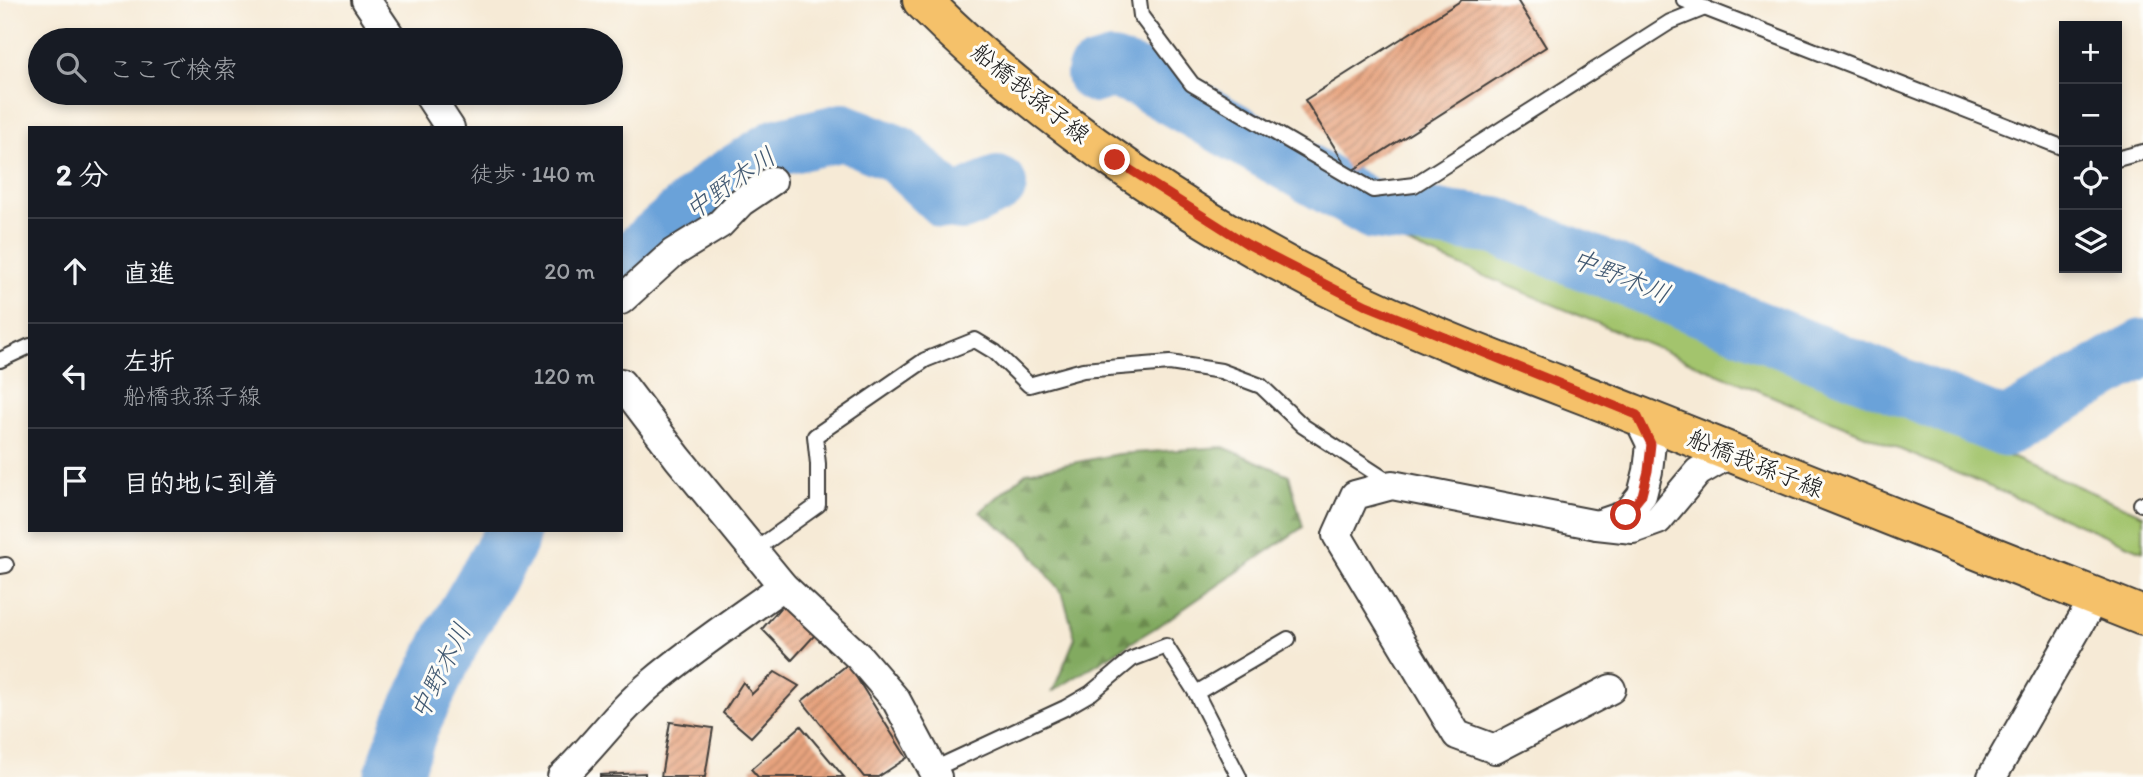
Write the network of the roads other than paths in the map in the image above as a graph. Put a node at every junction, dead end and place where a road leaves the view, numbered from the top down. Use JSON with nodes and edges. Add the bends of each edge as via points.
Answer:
{"nodes":[{"id":1,"x":366,"y":0,"type":"edge"},
{"id":2,"x":922,"y":0,"type":"edge"},
{"id":3,"x":1139,"y":0,"type":"edge"},
{"id":4,"x":1684,"y":0,"type":"edge"},
{"id":5,"x":1705,"y":8,"type":"junction"},
{"id":6,"x":385,"y":28,"type":"edge"},
{"id":7,"x":435,"y":105,"type":"edge"},
{"id":8,"x":449,"y":126,"type":"edge"},
{"id":9,"x":2061,"y":147,"type":"edge"},
{"id":10,"x":2143,"y":152,"type":"edge"},
{"id":11,"x":2122,"y":158,"type":"edge"},
{"id":12,"x":772,"y":181,"type":"dead end"},
{"id":13,"x":623,"y":298,"type":"edge"},
{"id":14,"x":28,"y":347,"type":"edge"},
{"id":15,"x":0,"y":360,"type":"edge"},
{"id":16,"x":623,"y":386,"type":"edge"},
{"id":17,"x":1637,"y":415,"type":"junction"},
{"id":18,"x":1731,"y":453,"type":"junction"},
{"id":19,"x":1392,"y":485,"type":"junction"},
{"id":20,"x":1597,"y":525,"type":"junction"},
{"id":21,"x":755,"y":550,"type":"junction"},
{"id":22,"x":783,"y":586,"type":"junction"},
{"id":23,"x":2095,"y":597,"type":"junction"},
{"id":24,"x":2143,"y":616,"type":"edge"},
{"id":25,"x":1288,"y":639,"type":"dead end"},
{"id":26,"x":1611,"y":689,"type":"dead end"},
{"id":27,"x":1196,"y":693,"type":"junction"},
{"id":28,"x":936,"y":773,"type":"edge"},
{"id":29,"x":562,"y":777,"type":"edge"},
{"id":30,"x":1239,"y":777,"type":"edge"},
{"id":31,"x":1992,"y":777,"type":"edge"}],
"edges":[{"from":1,"to":6,"type":"street"},
{"from":2,"to":17,"type":"main road","name":"船橋我孫子線","via":[[1027,93],[1115,160],[1247,244],[1366,305]]},
{"from":3,"to":5,"type":"lane","via":[[1141,16],[1192,84],[1373,190],[1414,185],[1670,22]]},
{"from":4,"to":5,"type":"lane"},
{"from":5,"to":9,"type":"lane"},
{"from":7,"to":8,"type":"street"},
{"from":10,"to":11,"type":"lane"},
{"from":12,"to":13,"type":"street","via":[[741,202],[720,224],[673,253]]},
{"from":14,"to":15,"type":"lane"},
{"from":16,"to":21,"type":"street"},
{"from":17,"to":18,"type":"main road","name":"船橋我孫子線"},
{"from":17,"to":20,"type":"street","via":[[1651,444],[1642,495],[1626,515]]},
{"from":18,"to":20,"type":"street","via":[[1698,472],[1658,520],[1633,529]]},
{"from":18,"to":23,"type":"main road","name":"船橋我孫子線"},
{"from":19,"to":20,"type":"street"},
{"from":19,"to":21,"type":"lane","via":[[1303,426],[1261,386],[1221,371],[1170,363],[1083,370],[1029,385],[995,352],[975,340],[925,360],[815,436],[818,505]]},
{"from":19,"to":26,"type":"street","via":[[1355,495],[1338,535],[1457,735],[1495,749]]},
{"from":21,"to":22,"type":"street"},
{"from":22,"to":28,"type":"street","via":[[859,657],[897,700]]},
{"from":22,"to":29,"type":"street","via":[[652,682]]},
{"from":23,"to":24,"type":"main road","name":"船橋我孫子線"},
{"from":23,"to":31,"type":"street"},
{"from":25,"to":27,"type":"lane"},
{"from":27,"to":28,"type":"lane","via":[[1166,646],[1132,659],[1065,708]]},
{"from":27,"to":30,"type":"lane"}]}
